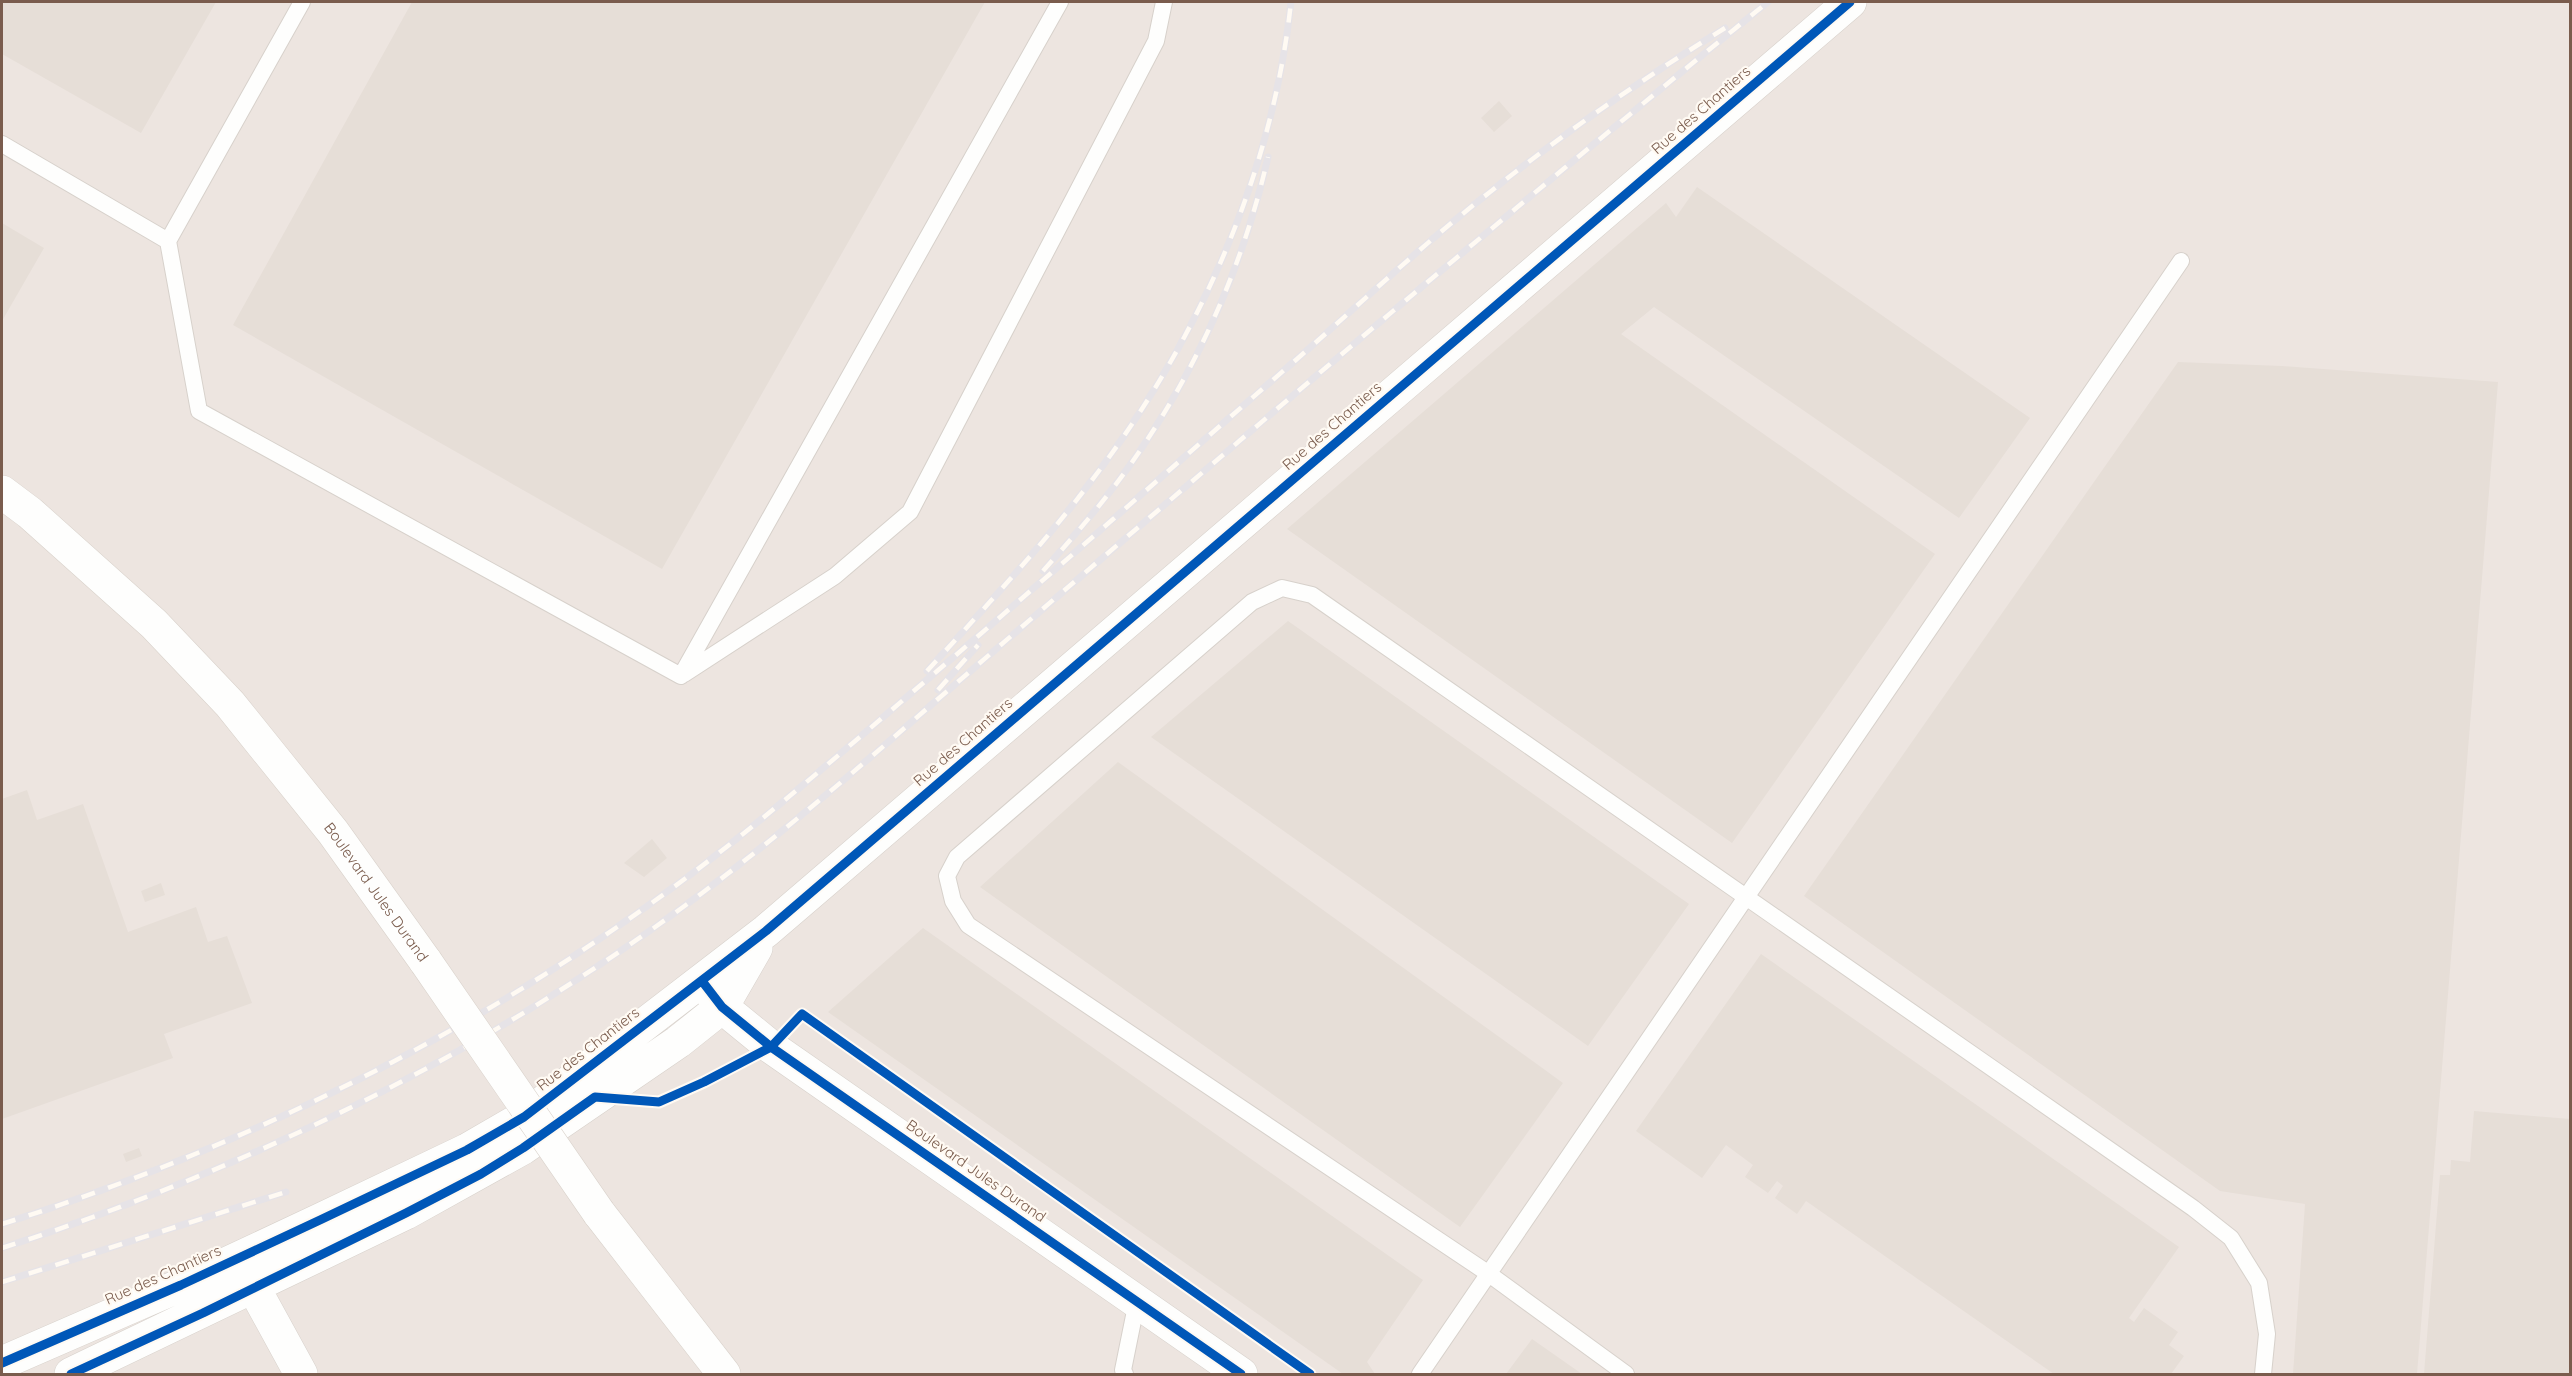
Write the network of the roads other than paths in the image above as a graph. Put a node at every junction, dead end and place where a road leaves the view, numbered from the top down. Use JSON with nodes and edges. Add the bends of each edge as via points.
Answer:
{"nodes":[{"id":1,"x":302,"y":2,"type":"edge"},
{"id":2,"x":1060,"y":2,"type":"edge"},
{"id":3,"x":1164,"y":2,"type":"edge"},
{"id":4,"x":1850,"y":2,"type":"edge"},
{"id":5,"x":2,"y":144,"type":"edge"},
{"id":6,"x":168,"y":241,"type":"junction"},
{"id":7,"x":2181,"y":261,"type":"dead end"},
{"id":8,"x":2,"y":492,"type":"edge"},
{"id":9,"x":681,"y":676,"type":"junction"},
{"id":10,"x":1746,"y":897,"type":"junction"},
{"id":11,"x":766,"y":931,"type":"junction"},
{"id":12,"x":702,"y":981,"type":"junction"},
{"id":13,"x":722,"y":1007,"type":"junction"},
{"id":14,"x":238,"y":1258,"type":"junction"},
{"id":15,"x":1489,"y":1274,"type":"junction"},
{"id":16,"x":253,"y":1288,"type":"junction"},
{"id":17,"x":1137,"y":1301,"type":"junction"},
{"id":18,"x":696,"y":1339,"type":"junction"},
{"id":19,"x":2,"y":1363,"type":"edge"},
{"id":20,"x":71,"y":1374,"type":"edge"},
{"id":21,"x":301,"y":1374,"type":"edge"},
{"id":22,"x":708,"y":1374,"type":"edge"},
{"id":23,"x":724,"y":1374,"type":"edge"},
{"id":24,"x":1125,"y":1374,"type":"edge"},
{"id":25,"x":1241,"y":1374,"type":"edge"},
{"id":26,"x":1420,"y":1374,"type":"edge"},
{"id":27,"x":1626,"y":1374,"type":"edge"},
{"id":28,"x":2263,"y":1374,"type":"edge"}],
"edges":[{"from":1,"to":6,"type":"lane"},
{"from":2,"to":9,"type":"lane"},
{"from":3,"to":9,"type":"lane","via":[[1156,41],[910,512],[835,576]]},
{"from":4,"to":11,"type":"street","name":"Rue des Chantiers"},
{"from":5,"to":6,"type":"lane"},
{"from":6,"to":9,"type":"lane","via":[[199,411]]},
{"from":7,"to":10,"type":"lane"},
{"from":8,"to":18,"type":"street","name":"Boulevard Jules Durand","bridge":true,"via":[[154,624],[230,705],[333,832],[599,1213]]},
{"from":10,"to":15,"type":"lane"},
{"from":10,"to":15,"type":"lane","via":[[1312,596],[1282,588],[1252,602],[957,857],[947,876],[953,901],[968,925]]},
{"from":10,"to":28,"type":"lane","via":[[2231,1238],[2259,1283],[2267,1334]]},
{"from":11,"to":12,"type":"street","name":"Rue des Chantiers"},
{"from":11,"to":13,"type":"street","name":"Rue des Chantiers"},
{"from":12,"to":13,"type":"street","name":"Boulevard Jules Durand"},
{"from":12,"to":14,"type":"street","name":"Rue des Chantiers","via":[[524,1117],[467,1150]]},
{"from":13,"to":16,"type":"street","name":"Rue des Chantiers","via":[[678,1042],[481,1174]]},
{"from":13,"to":17,"type":"street","name":"Boulevard Jules Durand","via":[[771,1047]]},
{"from":14,"to":16,"type":"street"},
{"from":14,"to":19,"type":"street","name":"Rue des Chantiers"},
{"from":15,"to":26,"type":"lane"},
{"from":15,"to":27,"type":"lane"},
{"from":16,"to":20,"type":"street","name":"Rue des Chantiers"},
{"from":16,"to":21,"type":"street"},
{"from":17,"to":24,"type":"lane"},
{"from":17,"to":25,"type":"street","name":"Boulevard Jules Durand"},
{"from":18,"to":22,"type":"street","name":"Boulevard Jules Durand"},
{"from":18,"to":23,"type":"street","name":"Boulevard Jules Durand"}]}
